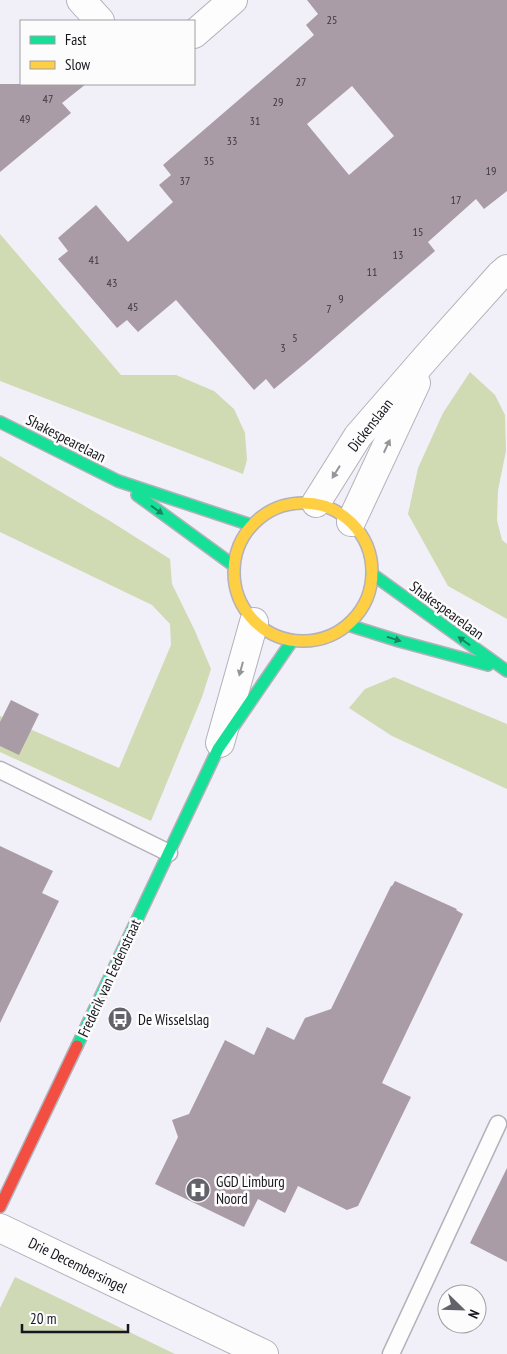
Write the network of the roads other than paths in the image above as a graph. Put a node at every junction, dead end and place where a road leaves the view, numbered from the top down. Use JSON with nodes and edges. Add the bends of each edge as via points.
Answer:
{"nodes":[{"id":1,"x":82,"y":0,"type":"edge"},
{"id":2,"x":234,"y":0,"type":"edge"},
{"id":3,"x":99,"y":20,"type":"edge"},
{"id":4,"x":195,"y":33,"type":"edge"},
{"id":5,"x":507,"y":269,"type":"edge"},
{"id":6,"x":431,"y":352,"type":"junction"},
{"id":7,"x":0,"y":422,"type":"edge"},
{"id":8,"x":118,"y":481,"type":"junction"},
{"id":9,"x":316,"y":503,"type":"junction"},
{"id":10,"x":351,"y":522,"type":"junction"},
{"id":11,"x":251,"y":525,"type":"junction"},
{"id":12,"x":233,"y":565,"type":"junction"},
{"id":13,"x":372,"y":574,"type":"junction"},
{"id":14,"x":254,"y":622,"type":"junction"},
{"id":15,"x":348,"y":625,"type":"junction"},
{"id":16,"x":292,"y":641,"type":"junction"},
{"id":17,"x":505,"y":671,"type":"edge"},
{"id":18,"x":218,"y":749,"type":"junction"},
{"id":19,"x":0,"y":770,"type":"edge"},
{"id":20,"x":168,"y":853,"type":"junction"},
{"id":21,"x":498,"y":1124,"type":"dead end"},
{"id":22,"x":0,"y":1206,"type":"edge"},
{"id":23,"x":0,"y":1228,"type":"edge"},
{"id":24,"x":264,"y":1354,"type":"edge"},
{"id":25,"x":391,"y":1354,"type":"edge"}],
"edges":[{"from":1,"to":3,"type":"street"},
{"from":2,"to":4,"type":"street"},
{"from":5,"to":6,"type":"street","name":"Dickenslaan"},
{"from":6,"to":9,"type":"street","name":"Dickenslaan","one_way":true,"via":[[358,436]]},
{"from":10,"to":6,"type":"street","name":"Dickenslaan","one_way":true},
{"from":7,"to":8,"type":"street","name":"Shakespearelaan"},
{"from":8,"to":11,"type":"street","name":"Shakespearelaan"},
{"from":8,"to":12,"type":"street","name":"Shakespearelaan","one_way":true},
{"from":9,"to":10,"type":"street","via":[[335,510]]},
{"from":9,"to":11,"type":"street","via":[[280,506]]},
{"from":10,"to":13,"type":"street","via":[[366,543]]},
{"from":11,"to":12,"type":"street","via":[[240,542]]},
{"from":12,"to":14,"type":"street","via":[[235,589],[243,608]]},
{"from":13,"to":15,"type":"street","via":[[365,603]]},
{"from":17,"to":13,"type":"street","name":"Shakespearelaan","one_way":true},
{"from":14,"to":16,"type":"street","via":[[271,634]]},
{"from":14,"to":18,"type":"street","name":"Frederik van Eedenstraat","one_way":true},
{"from":15,"to":16,"type":"street","via":[[332,635]]},
{"from":15,"to":17,"type":"street","name":"Shakespearelaan","one_way":true},
{"from":16,"to":18,"type":"street","name":"Frederik van Eedenstraat"},
{"from":18,"to":20,"type":"street","name":"Frederik van Eedenstraat"},
{"from":19,"to":20,"type":"lane"},
{"from":20,"to":22,"type":"street","name":"Frederik van Eedenstraat"},
{"from":21,"to":25,"type":"lane"},
{"from":23,"to":24,"type":"street","name":"Drie Decembersingel"}]}
